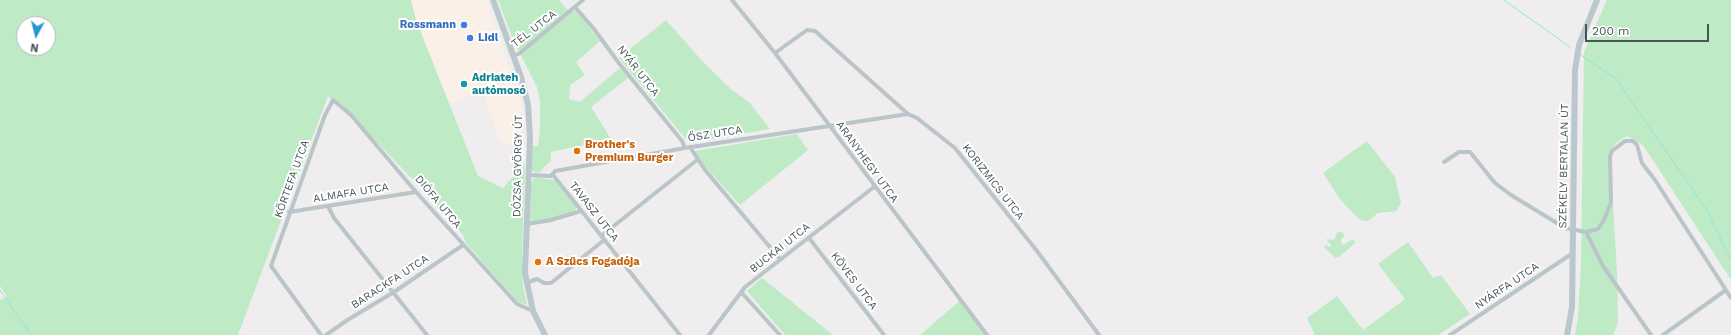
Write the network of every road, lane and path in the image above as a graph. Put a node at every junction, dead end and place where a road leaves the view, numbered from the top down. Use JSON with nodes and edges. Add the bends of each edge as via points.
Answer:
{"nodes":[{"id":1,"x":493,"y":0,"type":"edge"},
{"id":2,"x":583,"y":0,"type":"edge"},
{"id":3,"x":732,"y":0,"type":"edge"},
{"id":4,"x":1597,"y":0,"type":"edge"},
{"id":5,"x":575,"y":7,"type":"junction"},
{"id":6,"x":775,"y":53,"type":"junction"},
{"id":7,"x":514,"y":56,"type":"junction"},
{"id":8,"x":334,"y":100,"type":"joint"},
{"id":9,"x":908,"y":114,"type":"junction"},
{"id":10,"x":830,"y":126,"type":"junction"},
{"id":11,"x":690,"y":147,"type":"junction"},
{"id":12,"x":685,"y":148,"type":"junction"},
{"id":13,"x":697,"y":160,"type":"junction"},
{"id":14,"x":1444,"y":162,"type":"dead end"},
{"id":15,"x":529,"y":174,"type":"junction"},
{"id":16,"x":554,"y":175,"type":"junction"},
{"id":17,"x":874,"y":187,"type":"junction"},
{"id":18,"x":416,"y":192,"type":"junction"},
{"id":19,"x":328,"y":206,"type":"junction"},
{"id":20,"x":581,"y":211,"type":"junction"},
{"id":21,"x":289,"y":212,"type":"junction"},
{"id":22,"x":527,"y":224,"type":"junction"},
{"id":23,"x":1573,"y":228,"type":"junction"},
{"id":24,"x":1586,"y":232,"type":"junction"},
{"id":25,"x":601,"y":236,"type":"junction"},
{"id":26,"x":809,"y":238,"type":"junction"},
{"id":27,"x":604,"y":240,"type":"junction"},
{"id":28,"x":463,"y":245,"type":"junction"},
{"id":29,"x":1573,"y":254,"type":"junction"},
{"id":30,"x":780,"y":259,"type":"junction"},
{"id":31,"x":526,"y":283,"type":"junction"},
{"id":32,"x":1726,"y":290,"type":"junction"},
{"id":33,"x":394,"y":292,"type":"junction"},
{"id":34,"x":741,"y":292,"type":"junction"},
{"id":35,"x":1731,"y":298,"type":"edge"},
{"id":36,"x":533,"y":311,"type":"junction"},
{"id":37,"x":321,"y":335,"type":"edge"},
{"id":38,"x":326,"y":335,"type":"edge"},
{"id":39,"x":427,"y":335,"type":"edge"},
{"id":40,"x":545,"y":335,"type":"edge"},
{"id":41,"x":680,"y":335,"type":"edge"},
{"id":42,"x":709,"y":335,"type":"edge"},
{"id":43,"x":780,"y":335,"type":"edge"},
{"id":44,"x":884,"y":335,"type":"edge"},
{"id":45,"x":987,"y":335,"type":"edge"},
{"id":46,"x":1098,"y":335,"type":"edge"},
{"id":47,"x":1450,"y":335,"type":"edge"},
{"id":48,"x":1567,"y":335,"type":"edge"},
{"id":49,"x":1651,"y":335,"type":"edge"},
{"id":50,"x":1663,"y":335,"type":"edge"}],
"edges":[{"from":1,"to":7,"type":"main road","name":"DÓZSA GYÖRGY ÚT"},
{"from":2,"to":5,"type":"street","name":"TÉL UTCA"},
{"from":3,"to":6,"type":"street","name":"ARANYHEGY UTCA"},
{"from":4,"to":23,"type":"main road","name":"SZÉKELY BERTALAN ÚT","via":[[1582,37],[1576,61]]},
{"from":5,"to":7,"type":"street","name":"TÉL UTCA","via":[[521,53]]},
{"from":5,"to":12,"type":"street","name":"NYÁR UTCA"},
{"from":6,"to":9,"type":"street","name":"KORIZMICS UTCA","via":[[807,30],[815,31]]},
{"from":6,"to":10,"type":"street","name":"ARANYHEGY UTCA"},
{"from":7,"to":15,"type":"main road","name":"DÓZSA GYÖRGY ÚT","via":[[530,119]]},
{"from":8,"to":18,"type":"street","name":"DIÓFA UTCA","via":[[351,115]]},
{"from":8,"to":21,"type":"street","name":"KÖRTEFA UTCA","via":[[325,115]]},
{"from":9,"to":10,"type":"street","name":"ŐSZ UTCA"},
{"from":9,"to":46,"type":"street","name":"KORIZMICS UTCA","via":[[917,118],[955,148],[1037,251]]},
{"from":10,"to":11,"type":"street","name":"ŐSZ UTCA"},
{"from":10,"to":17,"type":"street","name":"ARANYHEGY UTCA"},
{"from":11,"to":12,"type":"street","name":"ŐSZ UTCA"},
{"from":11,"to":13,"type":"street"},
{"from":12,"to":16,"type":"street","name":"ŐSZ UTCA","via":[[555,170]]},
{"from":13,"to":25,"type":"street"},
{"from":13,"to":30,"type":"street"},
{"from":14,"to":23,"type":"street","via":[[1459,152],[1470,152],[1495,183],[1565,228]]},
{"from":15,"to":16,"type":"street","name":"ŐSZ UTCA"},
{"from":15,"to":22,"type":"main road","name":"DÓZSA GYÖRGY ÚT"},
{"from":16,"to":20,"type":"street","name":"TAVASZ UTCA"},
{"from":17,"to":26,"type":"street","name":"BUCKAI UTCA"},
{"from":17,"to":45,"type":"street","name":"ARANYHEGY UTCA"},
{"from":18,"to":19,"type":"street","name":"ALMAFA UTCA"},
{"from":18,"to":28,"type":"street","name":"DIÓFA UTCA"},
{"from":19,"to":21,"type":"street","name":"ALMAFA UTCA"},
{"from":19,"to":33,"type":"street","via":[[334,218]]},
{"from":20,"to":22,"type":"street"},
{"from":20,"to":25,"type":"street","name":"TAVASZ UTCA"},
{"from":21,"to":37,"type":"street","name":"KÖRTEFA UTCA","via":[[271,266]]},
{"from":22,"to":31,"type":"main road","name":"DÓZSA GYÖRGY ÚT"},
{"from":23,"to":24,"type":"street"},
{"from":23,"to":29,"type":"main road","name":"SZÉKELY BERTALAN ÚT"},
{"from":24,"to":32,"type":"street","via":[[1598,229],[1608,210],[1612,151],[1625,140],[1631,140],[1636,144],[1642,162]]},
{"from":24,"to":49,"type":"street","via":[[1603,266]]},
{"from":25,"to":27,"type":"street","name":"TAVASZ UTCA"},
{"from":26,"to":30,"type":"street","name":"BUCKAI UTCA"},
{"from":26,"to":44,"type":"street","name":"KÖVES UTCA"},
{"from":27,"to":31,"type":"street","via":[[551,283],[537,279]]},
{"from":27,"to":41,"type":"street","name":"TAVASZ UTCA"},
{"from":28,"to":33,"type":"street","name":"BARACKFA UTCA"},
{"from":28,"to":36,"type":"street","name":"DIÓFA UTCA","via":[[517,304]]},
{"from":29,"to":47,"type":"street","name":"NYÁRFA UTCA"},
{"from":29,"to":48,"type":"main road","name":"SZÉKELY BERTALAN ÚT","via":[[1572,311]]},
{"from":30,"to":34,"type":"street","name":"BUCKAI UTCA"},
{"from":31,"to":36,"type":"main road","name":"DÓZSA GYÖRGY ÚT"},
{"from":32,"to":35,"type":"street"},
{"from":32,"to":50,"type":"street"},
{"from":33,"to":38,"type":"street","name":"BARACKFA UTCA"},
{"from":33,"to":39,"type":"street"},
{"from":34,"to":42,"type":"street","name":"BUCKAI UTCA"},
{"from":34,"to":43,"type":"street"},
{"from":36,"to":40,"type":"main road","name":"DÓZSA GYÖRGY ÚT"}]}
